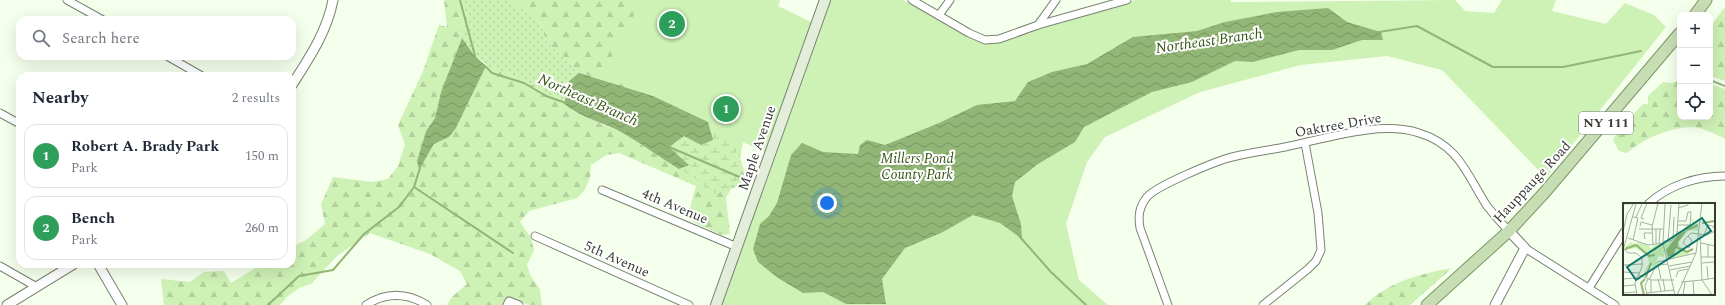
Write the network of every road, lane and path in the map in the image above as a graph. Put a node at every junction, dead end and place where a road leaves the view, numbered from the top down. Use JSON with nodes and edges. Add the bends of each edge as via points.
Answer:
{"nodes":[{"id":1,"x":67,"y":0,"type":"edge"},
{"id":2,"x":333,"y":0,"type":"edge"},
{"id":3,"x":825,"y":0,"type":"edge"},
{"id":4,"x":912,"y":0,"type":"edge"},
{"id":5,"x":950,"y":0,"type":"edge"},
{"id":6,"x":1056,"y":0,"type":"edge"},
{"id":7,"x":1127,"y":0,"type":"edge"},
{"id":8,"x":1706,"y":0,"type":"edge"},
{"id":9,"x":1696,"y":12,"type":"edge"},
{"id":10,"x":939,"y":15,"type":"junction"},
{"id":11,"x":96,"y":16,"type":"edge"},
{"id":12,"x":1038,"y":25,"type":"junction"},
{"id":13,"x":1677,"y":37,"type":"edge"},
{"id":14,"x":174,"y":60,"type":"edge"},
{"id":15,"x":195,"y":72,"type":"edge"},
{"id":16,"x":296,"y":78,"type":"edge"},
{"id":17,"x":0,"y":113,"type":"edge"},
{"id":18,"x":16,"y":122,"type":"edge"},
{"id":19,"x":1305,"y":143,"type":"junction"},
{"id":20,"x":1725,"y":176,"type":"edge"},
{"id":21,"x":602,"y":190,"type":"dead end"},
{"id":22,"x":1649,"y":203,"type":"edge"},
{"id":23,"x":1509,"y":231,"type":"junction"},
{"id":24,"x":1623,"y":234,"type":"edge"},
{"id":25,"x":535,"y":236,"type":"dead end"},
{"id":26,"x":737,"y":247,"type":"junction"},
{"id":27,"x":1524,"y":248,"type":"junction"},
{"id":28,"x":0,"y":266,"type":"edge"},
{"id":29,"x":67,"y":268,"type":"edge"},
{"id":30,"x":100,"y":268,"type":"edge"},
{"id":31,"x":35,"y":286,"type":"junction"},
{"id":32,"x":1589,"y":288,"type":"junction"},
{"id":33,"x":508,"y":303,"type":"edge"},
{"id":34,"x":7,"y":305,"type":"edge"},
{"id":35,"x":122,"y":305,"type":"edge"},
{"id":36,"x":366,"y":305,"type":"edge"},
{"id":37,"x":426,"y":305,"type":"edge"},
{"id":38,"x":519,"y":305,"type":"edge"},
{"id":39,"x":688,"y":305,"type":"edge"},
{"id":40,"x":716,"y":305,"type":"edge"},
{"id":41,"x":1168,"y":305,"type":"edge"},
{"id":42,"x":1263,"y":305,"type":"edge"},
{"id":43,"x":1427,"y":305,"type":"edge"},
{"id":44,"x":1495,"y":305,"type":"edge"},
{"id":45,"x":1615,"y":305,"type":"edge"}],
"edges":[{"from":1,"to":11,"type":"street"},
{"from":2,"to":16,"type":"street","via":[[322,36]]},
{"from":3,"to":26,"type":"main road","name":"Maple Avenue"},
{"from":4,"to":10,"type":"street"},
{"from":5,"to":10,"type":"street"},
{"from":6,"to":12,"type":"street"},
{"from":7,"to":12,"type":"street"},
{"from":8,"to":9,"type":"main road"},
{"from":10,"to":12,"type":"street","via":[[985,40],[999,39]]},
{"from":13,"to":23,"type":"main road","name":"Hauppauge Road","number":"NY 111","via":[[1590,141]]},
{"from":14,"to":15,"type":"street"},
{"from":17,"to":18,"type":"street"},
{"from":19,"to":23,"type":"street","name":"Oaktree Drive","via":[[1368,130],[1398,128],[1420,133],[1445,146],[1465,166],[1486,204]]},
{"from":19,"to":41,"type":"street","name":"Oaktree Drive","via":[[1226,159],[1147,196],[1138,216],[1140,228]]},
{"from":19,"to":42,"type":"street","via":[[1318,214],[1321,250],[1316,261],[1308,269]]},
{"from":20,"to":22,"type":"street","via":[[1690,181],[1669,189]]},
{"from":21,"to":26,"type":"street","name":"4th Avenue"},
{"from":23,"to":27,"type":"street"},
{"from":23,"to":43,"type":"main road","name":"Hauppauge Road","number":"NY 111"},
{"from":24,"to":32,"type":"street"},
{"from":25,"to":39,"type":"street","name":"5th Avenue"},
{"from":26,"to":40,"type":"main road","name":"Maple Avenue"},
{"from":27,"to":32,"type":"street"},
{"from":27,"to":44,"type":"street"},
{"from":28,"to":31,"type":"street"},
{"from":29,"to":31,"type":"street"},
{"from":30,"to":35,"type":"street"},
{"from":31,"to":34,"type":"street"},
{"from":32,"to":45,"type":"street"},
{"from":33,"to":38,"type":"street"},
{"from":36,"to":37,"type":"street","via":[[388,294],[405,295]]}]}
